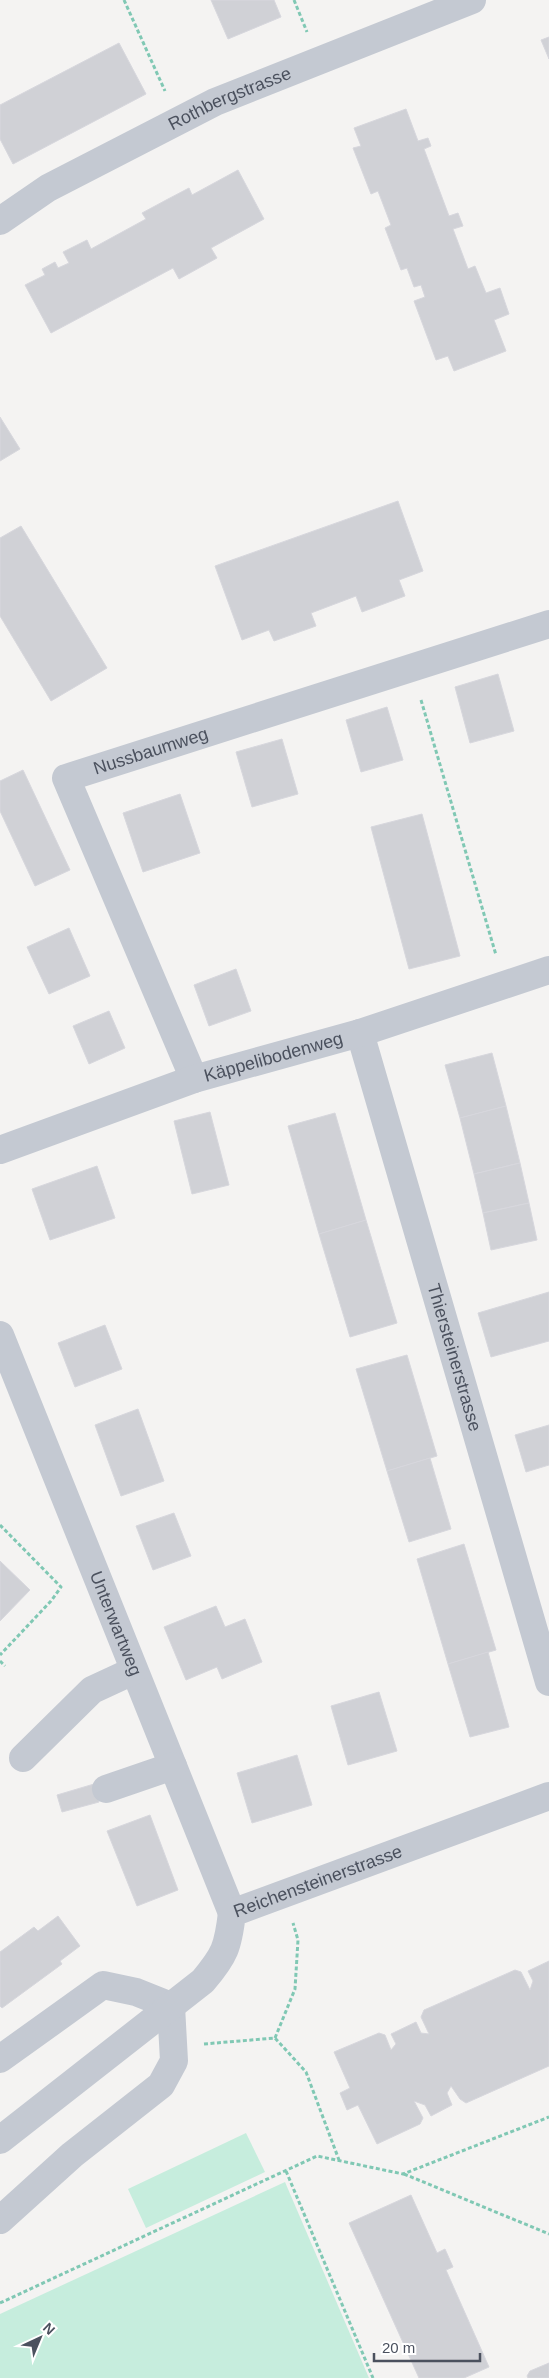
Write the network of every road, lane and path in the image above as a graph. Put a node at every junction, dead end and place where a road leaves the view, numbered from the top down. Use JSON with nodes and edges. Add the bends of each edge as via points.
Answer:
{"nodes":[{"id":1,"x":124,"y":0,"type":"edge"},
{"id":2,"x":472,"y":0,"type":"edge"},
{"id":3,"x":178,"y":121,"type":"junction"},
{"id":4,"x":2,"y":216,"type":"edge"},
{"id":5,"x":549,"y":624,"type":"edge"},
{"id":6,"x":411,"y":668,"type":"junction"},
{"id":7,"x":549,"y":970,"type":"edge"},
{"id":8,"x":504,"y":985,"type":"junction"},
{"id":9,"x":360,"y":1032,"type":"junction"},
{"id":10,"x":194,"y":1079,"type":"junction"},
{"id":11,"x":0,"y":1150,"type":"edge"},
{"id":12,"x":0,"y":1335,"type":"edge"},
{"id":13,"x":0,"y":1525,"type":"edge"},
{"id":14,"x":0,"y":1655,"type":"edge"},
{"id":15,"x":0,"y":1662,"type":"edge"},
{"id":16,"x":5,"y":1666,"type":"dead end"},
{"id":17,"x":133,"y":1671,"type":"junction"},
{"id":18,"x":549,"y":1682,"type":"edge"},
{"id":19,"x":23,"y":1758,"type":"dead end"},
{"id":20,"x":173,"y":1766,"type":"junction"},
{"id":21,"x":106,"y":1789,"type":"dead end"},
{"id":22,"x":549,"y":1796,"type":"edge"},
{"id":23,"x":285,"y":1893,"type":"junction"},
{"id":24,"x":232,"y":1913,"type":"junction"},
{"id":25,"x":171,"y":2006,"type":"junction"},
{"id":26,"x":275,"y":2038,"type":"junction"},
{"id":27,"x":174,"y":2047,"type":"junction"},
{"id":28,"x":0,"y":2059,"type":"edge"},
{"id":29,"x":549,"y":2117,"type":"edge"},
{"id":30,"x":0,"y":2140,"type":"edge"},
{"id":31,"x":339,"y":2161,"type":"junction"},
{"id":32,"x":286,"y":2171,"type":"junction"},
{"id":33,"x":403,"y":2174,"type":"junction"},
{"id":34,"x":0,"y":2220,"type":"edge"},
{"id":35,"x":549,"y":2234,"type":"edge"},
{"id":36,"x":0,"y":2303,"type":"edge"},
{"id":37,"x":374,"y":2378,"type":"edge"}],
"edges":[{"from":1,"to":3,"type":"path"},
{"from":2,"to":3,"type":"street","name":"Rothbergstrasse","via":[[214,102]]},
{"from":3,"to":4,"type":"street","name":"Rothbergstrasse","via":[[48,188]]},
{"from":5,"to":6,"type":"street","name":"Nussbaumweg"},
{"from":6,"to":8,"type":"path"},
{"from":6,"to":10,"type":"street","name":"Nussbaumweg","via":[[66,778]]},
{"from":7,"to":8,"type":"street","name":"Käppelibodenweg"},
{"from":8,"to":9,"type":"street","name":"Käppelibodenweg"},
{"from":9,"to":10,"type":"street","name":"Käppelibodenweg"},
{"from":9,"to":18,"type":"street","name":"Thiersteinerstrasse"},
{"from":10,"to":11,"type":"street","name":"Käppelibodenweg"},
{"from":12,"to":17,"type":"street","name":"Unterwartweg"},
{"from":13,"to":14,"type":"path","via":[[61,1587]]},
{"from":15,"to":16,"type":"path"},
{"from":17,"to":19,"type":"street","via":[[92,1690]]},
{"from":17,"to":20,"type":"street","name":"Unterwartweg"},
{"from":20,"to":21,"type":"street"},
{"from":20,"to":24,"type":"street","name":"Unterwartweg"},
{"from":22,"to":23,"type":"street","name":"Reichensteinerstrasse"},
{"from":23,"to":24,"type":"street","name":"Reichensteinerstrasse"},
{"from":23,"to":26,"type":"path","via":[[298,1940],[295,1989]]},
{"from":24,"to":25,"type":"street","name":"Reichensteinerstrasse","via":[[229,1942],[221,1960],[202,1981]]},
{"from":25,"to":27,"type":"street"},
{"from":25,"to":28,"type":"street","via":[[136,1992],[103,1985]]},
{"from":25,"to":30,"type":"street","name":"Reichensteinerstrasse"},
{"from":26,"to":27,"type":"path"},
{"from":26,"to":31,"type":"path","via":[[306,2072]]},
{"from":27,"to":34,"type":"street","via":[[174,2061],[161,2085],[72,2155]]},
{"from":29,"to":33,"type":"path"},
{"from":31,"to":32,"type":"path","via":[[317,2156]]},
{"from":31,"to":33,"type":"path"},
{"from":32,"to":36,"type":"path"},
{"from":32,"to":37,"type":"path"},
{"from":33,"to":35,"type":"path"}]}
